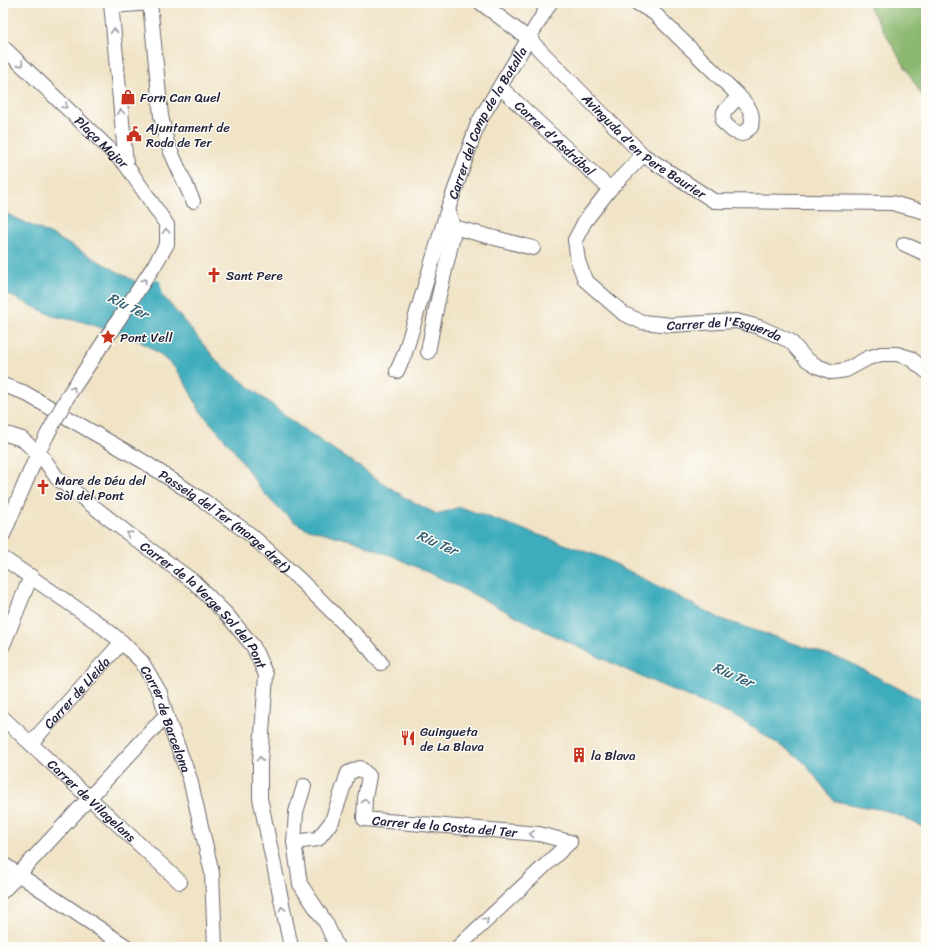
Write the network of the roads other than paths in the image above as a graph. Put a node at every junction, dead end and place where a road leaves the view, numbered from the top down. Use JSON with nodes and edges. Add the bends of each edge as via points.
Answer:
{"nodes":[{"id":1,"x":151,"y":3,"type":"edge"},
{"id":2,"x":481,"y":3,"type":"edge"},
{"id":3,"x":550,"y":3,"type":"edge"},
{"id":4,"x":637,"y":3,"type":"edge"},
{"id":5,"x":111,"y":4,"type":"edge"},
{"id":6,"x":529,"y":39,"type":"junction"},
{"id":7,"x":4,"y":49,"type":"edge"},
{"id":8,"x":500,"y":87,"type":"junction"},
{"id":9,"x":739,"y":96,"type":"dead end"},
{"id":10,"x":644,"y":155,"type":"junction"},
{"id":11,"x":126,"y":165,"type":"junction"},
{"id":12,"x":610,"y":189,"type":"junction"},
{"id":13,"x":193,"y":201,"type":"dead end"},
{"id":14,"x":448,"y":208,"type":"junction"},
{"id":15,"x":926,"y":212,"type":"edge"},
{"id":16,"x":453,"y":227,"type":"junction"},
{"id":17,"x":904,"y":244,"type":"dead end"},
{"id":18,"x":534,"y":248,"type":"dead end"},
{"id":19,"x":926,"y":254,"type":"edge"},
{"id":20,"x":428,"y":352,"type":"dead end"},
{"id":21,"x":397,"y":370,"type":"dead end"},
{"id":22,"x":926,"y":371,"type":"edge"},
{"id":23,"x":3,"y":385,"type":"edge"},
{"id":24,"x":3,"y":433,"type":"edge"},
{"id":25,"x":38,"y":453,"type":"junction"},
{"id":26,"x":3,"y":535,"type":"edge"},
{"id":27,"x":3,"y":558,"type":"edge"},
{"id":28,"x":31,"y":576,"type":"junction"},
{"id":29,"x":122,"y":642,"type":"junction"},
{"id":30,"x":3,"y":645,"type":"edge"},
{"id":31,"x":381,"y":663,"type":"dead end"},
{"id":32,"x":166,"y":715,"type":"junction"},
{"id":33,"x":3,"y":718,"type":"edge"},
{"id":34,"x":30,"y":743,"type":"junction"},
{"id":35,"x":304,"y":786,"type":"dead end"},
{"id":36,"x":88,"y":798,"type":"junction"},
{"id":37,"x":294,"y":842,"type":"junction"},
{"id":38,"x":3,"y":864,"type":"edge"},
{"id":39,"x":18,"y":875,"type":"junction"},
{"id":40,"x":180,"y":882,"type":"dead end"},
{"id":41,"x":3,"y":891,"type":"edge"},
{"id":42,"x":127,"y":947,"type":"edge"},
{"id":43,"x":215,"y":947,"type":"edge"},
{"id":44,"x":291,"y":947,"type":"edge"},
{"id":45,"x":336,"y":947,"type":"edge"},
{"id":46,"x":458,"y":947,"type":"edge"}],
"edges":[{"from":1,"to":5,"type":"street"},
{"from":1,"to":13,"type":"street","via":[[167,143]]},
{"from":2,"to":6,"type":"street","name":"Avinguda d'en Pere Baurier"},
{"from":3,"to":6,"type":"street","name":"Carrer del Camp de la Batalla"},
{"from":4,"to":9,"type":"street","via":[[654,13]]},
{"from":11,"to":5,"type":"street","name":"Plaça Major","one_way":true},
{"from":6,"to":8,"type":"street","name":"Carrer del Camp de la Batalla"},
{"from":6,"to":10,"type":"street","name":"Avinguda d'en Pere Baurier"},
{"from":7,"to":11,"type":"street","name":"Plaça Major","one_way":true},
{"from":8,"to":12,"type":"street","name":"Carrer d'Asdrúbal"},
{"from":8,"to":14,"type":"street","name":"Carrer del Camp de la Batalla","via":[[478,123]]},
{"from":10,"to":12,"type":"street","name":"Carrer de l'Esquerda"},
{"from":10,"to":15,"type":"street","name":"Avinguda d'en Pere Baurier","via":[[714,201],[892,203]]},
{"from":25,"to":11,"type":"street","one_way":true,"bridge":true,"via":[[68,396],[167,244],[167,225]]},
{"from":12,"to":22,"type":"street","name":"Carrer de l'Esquerda","via":[[585,221],[576,240],[578,261],[585,280],[624,314],[642,322],[671,326],[742,322],[790,341],[806,359],[832,372],[846,370],[881,354],[897,354],[910,358]]},
{"from":14,"to":16,"type":"street","name":"Carrer del Camp de la Batalla"},
{"from":14,"to":21,"type":"street","name":"Carrer del Camp de la Batalla","via":[[405,353]]},
{"from":16,"to":18,"type":"street"},
{"from":16,"to":20,"type":"street","name":"Carrer del Camp de la Batalla"},
{"from":17,"to":19,"type":"street"},
{"from":23,"to":31,"type":"street","name":"Passeig del Ter (marge dret)","via":[[23,392],[146,463],[251,535],[358,637]]},
{"from":24,"to":25,"type":"street","name":"Carrer de la Verge Sol del Pont","via":[[22,439]]},
{"from":25,"to":26,"type":"street"},
{"from":44,"to":25,"type":"street","name":"Carrer de la Verge Sol del Pont","one_way":true,"via":[[260,798],[266,675],[253,646],[194,582],[57,478]]},
{"from":27,"to":28,"type":"street","name":"Carrer de Barcelona"},
{"from":28,"to":29,"type":"street","name":"Carrer de Barcelona"},
{"from":28,"to":30,"type":"street"},
{"from":29,"to":32,"type":"street","name":"Carrer de Barcelona","via":[[142,662],[160,693]]},
{"from":29,"to":34,"type":"street","name":"Carrer de Lleida"},
{"from":32,"to":36,"type":"street"},
{"from":32,"to":43,"type":"street","name":"Carrer de Barcelona","via":[[190,779],[212,873]]},
{"from":33,"to":34,"type":"street","name":"Carrer de Vilagelans"},
{"from":34,"to":36,"type":"street","name":"Carrer de Vilagelans"},
{"from":35,"to":37,"type":"street","via":[[296,812]]},
{"from":36,"to":39,"type":"street"},
{"from":36,"to":40,"type":"street","name":"Carrer de Vilagelans"},
{"from":37,"to":45,"type":"street","via":[[300,884],[326,923]]},
{"from":46,"to":37,"type":"street","name":"Carrer de la Costa del Ter","one_way":true,"via":[[570,842],[539,834],[364,819],[369,776],[360,768],[348,773],[332,821],[318,839]]},
{"from":38,"to":39,"type":"street"},
{"from":39,"to":41,"type":"street"},
{"from":39,"to":42,"type":"street"}]}
